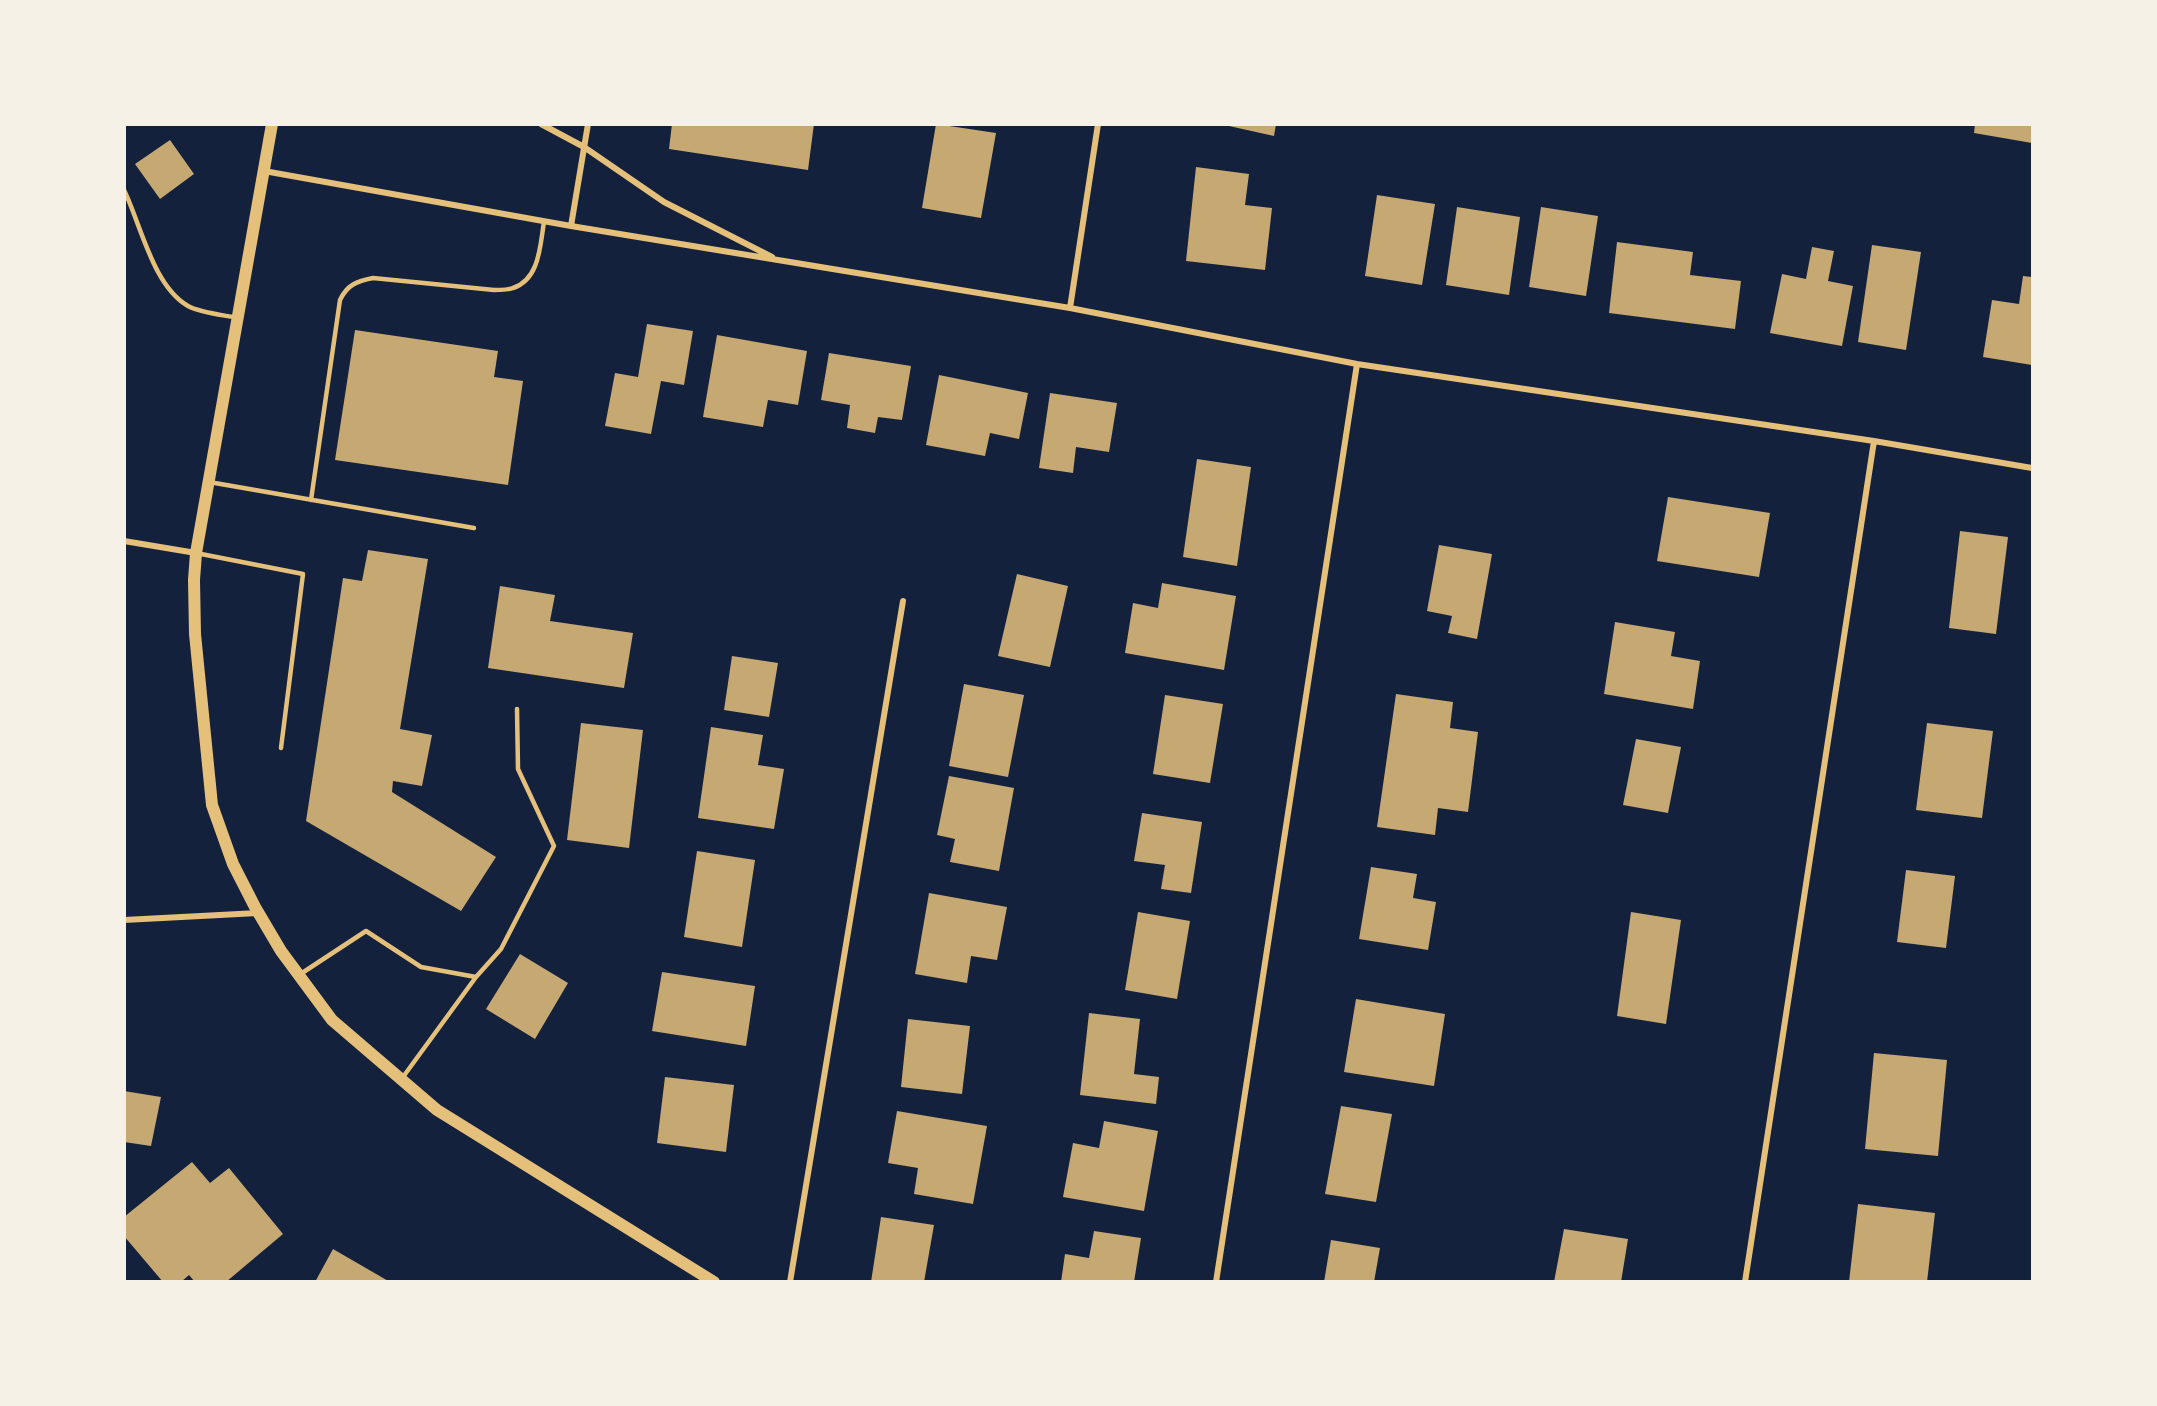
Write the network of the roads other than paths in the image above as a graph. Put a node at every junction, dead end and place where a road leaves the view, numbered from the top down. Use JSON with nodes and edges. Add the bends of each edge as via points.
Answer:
{"nodes":[{"id":1,"x":272,"y":124,"type":"edge"},
{"id":2,"x":541,"y":124,"type":"edge"},
{"id":3,"x":588,"y":124,"type":"edge"},
{"id":4,"x":1098,"y":124,"type":"edge"},
{"id":5,"x":584,"y":147,"type":"junction"},
{"id":6,"x":263,"y":171,"type":"junction"},
{"id":7,"x":124,"y":190,"type":"edge"},
{"id":8,"x":544,"y":222,"type":"junction"},
{"id":9,"x":571,"y":226,"type":"junction"},
{"id":10,"x":777,"y":260,"type":"junction"},
{"id":11,"x":1070,"y":308,"type":"junction"},
{"id":12,"x":238,"y":318,"type":"junction"},
{"id":13,"x":1357,"y":364,"type":"junction"},
{"id":14,"x":1874,"y":441,"type":"junction"},
{"id":15,"x":2032,"y":468,"type":"edge"},
{"id":16,"x":208,"y":483,"type":"junction"},
{"id":17,"x":310,"y":500,"type":"junction"},
{"id":18,"x":474,"y":528,"type":"dead end"},
{"id":19,"x":124,"y":541,"type":"edge"},
{"id":20,"x":196,"y":553,"type":"junction"},
{"id":21,"x":903,"y":601,"type":"dead end"},
{"id":22,"x":517,"y":709,"type":"dead end"},
{"id":23,"x":281,"y":748,"type":"dead end"},
{"id":24,"x":259,"y":913,"type":"junction"},
{"id":25,"x":124,"y":920,"type":"edge"},
{"id":26,"x":299,"y":975,"type":"junction"},
{"id":27,"x":476,"y":977,"type":"junction"},
{"id":28,"x":402,"y":1080,"type":"junction"},
{"id":29,"x":714,"y":1281,"type":"edge"},
{"id":30,"x":790,"y":1281,"type":"edge"},
{"id":31,"x":1216,"y":1281,"type":"edge"},
{"id":32,"x":1745,"y":1281,"type":"edge"}],
"edges":[{"from":1,"to":6,"type":"main road"},
{"from":2,"to":5,"type":"street"},
{"from":3,"to":5,"type":"street"},
{"from":4,"to":11,"type":"street"},
{"from":5,"to":9,"type":"street"},
{"from":5,"to":10,"type":"street","via":[[664,202]]},
{"from":6,"to":8,"type":"street"},
{"from":6,"to":12,"type":"main road"},
{"from":7,"to":12,"type":"lane","via":[[169,291],[189,307]]},
{"from":8,"to":9,"type":"street"},
{"from":8,"to":17,"type":"lane","via":[[537,261],[529,279],[514,288],[494,290],[373,278],[346,288],[340,300]]},
{"from":9,"to":10,"type":"street"},
{"from":10,"to":11,"type":"street"},
{"from":11,"to":13,"type":"street"},
{"from":12,"to":16,"type":"main road"},
{"from":13,"to":14,"type":"street"},
{"from":13,"to":31,"type":"street"},
{"from":14,"to":15,"type":"street"},
{"from":14,"to":32,"type":"street"},
{"from":16,"to":17,"type":"lane"},
{"from":16,"to":20,"type":"main road"},
{"from":17,"to":18,"type":"lane"},
{"from":19,"to":20,"type":"street"},
{"from":20,"to":23,"type":"lane","via":[[303,574]]},
{"from":20,"to":24,"type":"main road","via":[[195,634],[212,805],[233,864]]},
{"from":21,"to":30,"type":"street"},
{"from":22,"to":27,"type":"lane","via":[[518,769],[554,846],[501,949]]},
{"from":24,"to":25,"type":"street"},
{"from":24,"to":26,"type":"main road"},
{"from":26,"to":27,"type":"lane","via":[[366,931],[420,968]]},
{"from":26,"to":28,"type":"main road","via":[[332,1020]]},
{"from":27,"to":28,"type":"lane"},
{"from":28,"to":29,"type":"main road","via":[[437,1110]]}]}
